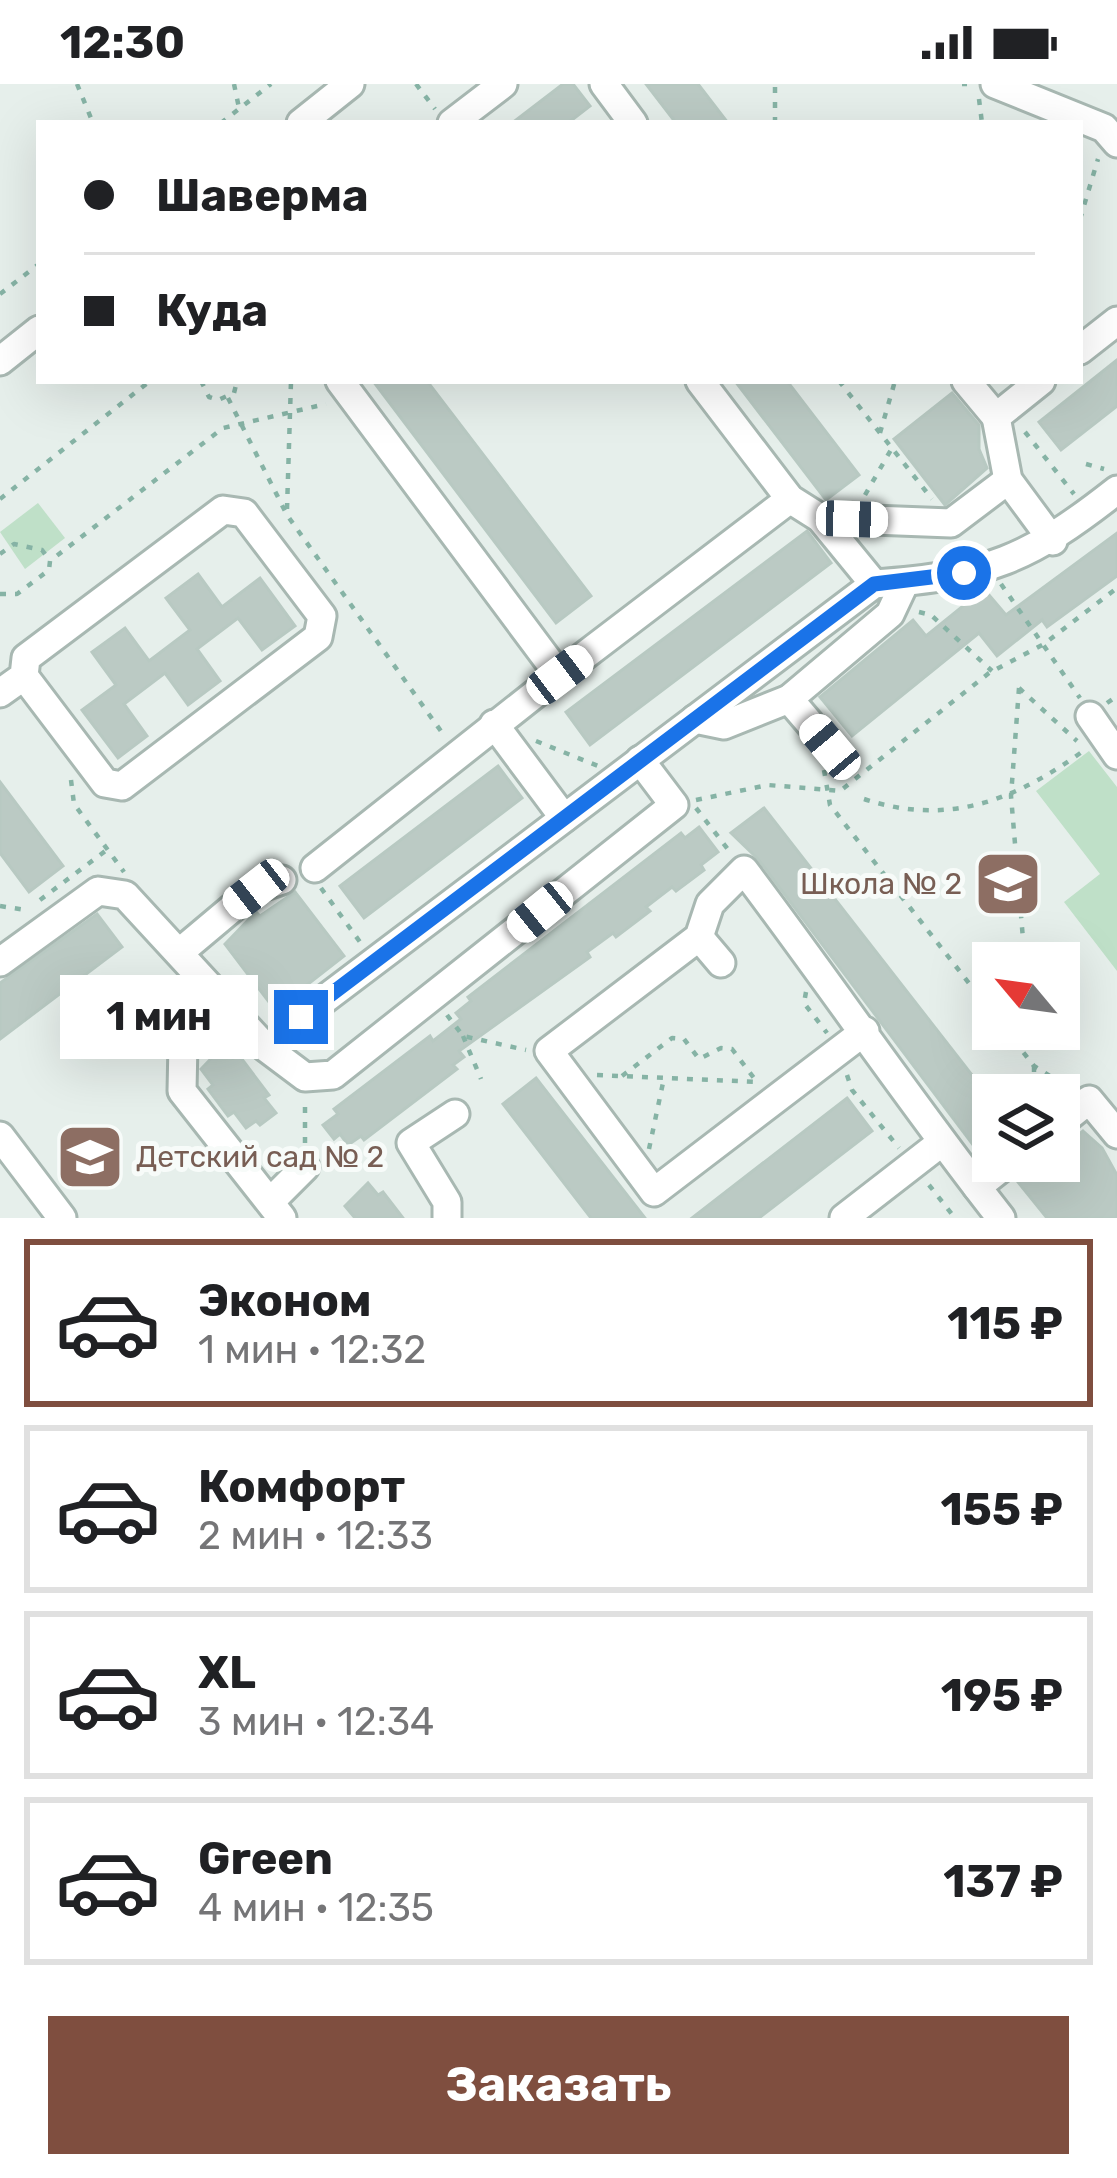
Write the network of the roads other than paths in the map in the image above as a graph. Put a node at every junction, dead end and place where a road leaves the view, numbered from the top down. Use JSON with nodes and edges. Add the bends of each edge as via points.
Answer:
{"nodes":[{"id":1,"x":350,"y":84,"type":"edge"},
{"id":2,"x":503,"y":84,"type":"edge"},
{"id":3,"x":604,"y":84,"type":"edge"},
{"id":4,"x":995,"y":84,"type":"edge"},
{"id":5,"x":305,"y":120,"type":"edge"},
{"id":6,"x":453,"y":120,"type":"edge"},
{"id":7,"x":631,"y":120,"type":"edge"},
{"id":8,"x":1074,"y":120,"type":"edge"},
{"id":9,"x":1083,"y":124,"type":"edge"},
{"id":10,"x":1112,"y":137,"type":"edge"},
{"id":11,"x":1117,"y":321,"type":"edge"},
{"id":12,"x":36,"y":332,"type":"edge"},
{"id":13,"x":1083,"y":348,"type":"edge"},
{"id":14,"x":0,"y":362,"type":"edge"},
{"id":15,"x":702,"y":384,"type":"edge"},
{"id":16,"x":969,"y":384,"type":"edge"},
{"id":17,"x":1037,"y":384,"type":"edge"},
{"id":18,"x":346,"y":389,"type":"edge"},
{"id":19,"x":1001,"y":413,"type":"junction"},
{"id":20,"x":1008,"y":480,"type":"junction"},
{"id":21,"x":1117,"y":490,"type":"edge"},
{"id":22,"x":790,"y":500,"type":"junction"},
{"id":23,"x":820,"y":518,"type":"junction"},
{"id":24,"x":1052,"y":541,"type":"junction"},
{"id":25,"x":905,"y":582,"type":"junction"},
{"id":26,"x":874,"y":584,"type":"junction"},
{"id":27,"x":560,"y":675,"type":"junction"},
{"id":28,"x":24,"y":676,"type":"junction"},
{"id":29,"x":0,"y":693,"type":"edge"},
{"id":30,"x":789,"y":699,"type":"junction"},
{"id":31,"x":1090,"y":716,"type":"road end"},
{"id":32,"x":695,"y":719,"type":"junction"},
{"id":33,"x":497,"y":729,"type":"junction"},
{"id":34,"x":830,"y":747,"type":"road end"},
{"id":35,"x":1099,"y":751,"type":"edge"},
{"id":36,"x":629,"y":768,"type":"junction"},
{"id":37,"x":564,"y":818,"type":"junction"},
{"id":38,"x":315,"y":868,"type":"dead end"},
{"id":39,"x":282,"y":880,"type":"road end"},
{"id":40,"x":699,"y":937,"type":"junction"},
{"id":41,"x":180,"y":952,"type":"junction"},
{"id":42,"x":0,"y":962,"type":"edge"},
{"id":43,"x":721,"y":963,"type":"dead end"},
{"id":44,"x":221,"y":995,"type":"junction"},
{"id":45,"x":301,"y":1017,"type":"dead end"},
{"id":46,"x":865,"y":1030,"type":"junction"},
{"id":47,"x":1080,"y":1107,"type":"edge"},
{"id":48,"x":454,"y":1114,"type":"dead end"},
{"id":49,"x":1117,"y":1134,"type":"edge"},
{"id":50,"x":0,"y":1136,"type":"edge"},
{"id":51,"x":942,"y":1142,"type":"junction"},
{"id":52,"x":305,"y":1167,"type":"road end"},
{"id":53,"x":983,"y":1182,"type":"edge"},
{"id":54,"x":977,"y":1187,"type":"junction"},
{"id":55,"x":276,"y":1210,"type":"edge"},
{"id":56,"x":62,"y":1218,"type":"edge"},
{"id":57,"x":447,"y":1218,"type":"edge"},
{"id":58,"x":845,"y":1218,"type":"edge"},
{"id":59,"x":1001,"y":1218,"type":"edge"}],
"edges":[{"from":1,"to":5,"type":"street"},
{"from":2,"to":6,"type":"street"},
{"from":3,"to":7,"type":"street"},
{"from":4,"to":8,"type":"street"},
{"from":9,"to":10,"type":"street"},
{"from":11,"to":13,"type":"street"},
{"from":12,"to":14,"type":"street"},
{"from":15,"to":22,"type":"street"},
{"from":16,"to":19,"type":"street"},
{"from":17,"to":19,"type":"street"},
{"from":18,"to":27,"type":"street"},
{"from":19,"to":20,"type":"street"},
{"from":20,"to":23,"type":"street","via":[[951,523]]},
{"from":20,"to":24,"type":"street"},
{"from":21,"to":24,"type":"street"},
{"from":22,"to":23,"type":"street"},
{"from":22,"to":27,"type":"street"},
{"from":23,"to":26,"type":"street"},
{"from":24,"to":25,"type":"street","via":[[991,570]]},
{"from":25,"to":26,"type":"street"},
{"from":25,"to":30,"type":"street","via":[[890,614]]},
{"from":26,"to":32,"type":"street"},
{"from":27,"to":33,"type":"street"},
{"from":28,"to":28,"type":"street","via":[[26,658],[223,510],[244,513],[322,616],[318,637],[122,786],[105,783]]},
{"from":28,"to":29,"type":"street"},
{"from":30,"to":32,"type":"street","via":[[724,724]]},
{"from":30,"to":34,"type":"street"},
{"from":31,"to":35,"type":"street"},
{"from":32,"to":36,"type":"street"},
{"from":33,"to":37,"type":"street"},
{"from":33,"to":38,"type":"street"},
{"from":36,"to":37,"type":"street"},
{"from":36,"to":44,"type":"street","via":[[674,805],[333,1075],[305,1077]]},
{"from":37,"to":45,"type":"street"},
{"from":39,"to":41,"type":"street","via":[[256,889]]},
{"from":40,"to":43,"type":"street"},
{"from":40,"to":46,"type":"street","via":[[710,904],[744,870]]},
{"from":40,"to":46,"type":"street","via":[[557,1062],[654,1192]]},
{"from":41,"to":42,"type":"street","via":[[125,895],[98,891]]},
{"from":41,"to":44,"type":"street"},
{"from":44,"to":55,"type":"street","via":[[187,1032],[182,1090]]},
{"from":46,"to":51,"type":"street"},
{"from":47,"to":49,"type":"street","via":[[1089,1100]]},
{"from":48,"to":57,"type":"street","via":[[412,1143],[447,1202]]},
{"from":50,"to":56,"type":"street"},
{"from":51,"to":54,"type":"street"},
{"from":51,"to":58,"type":"street"},
{"from":52,"to":55,"type":"street"},
{"from":53,"to":54,"type":"street"},
{"from":54,"to":59,"type":"street"}]}
